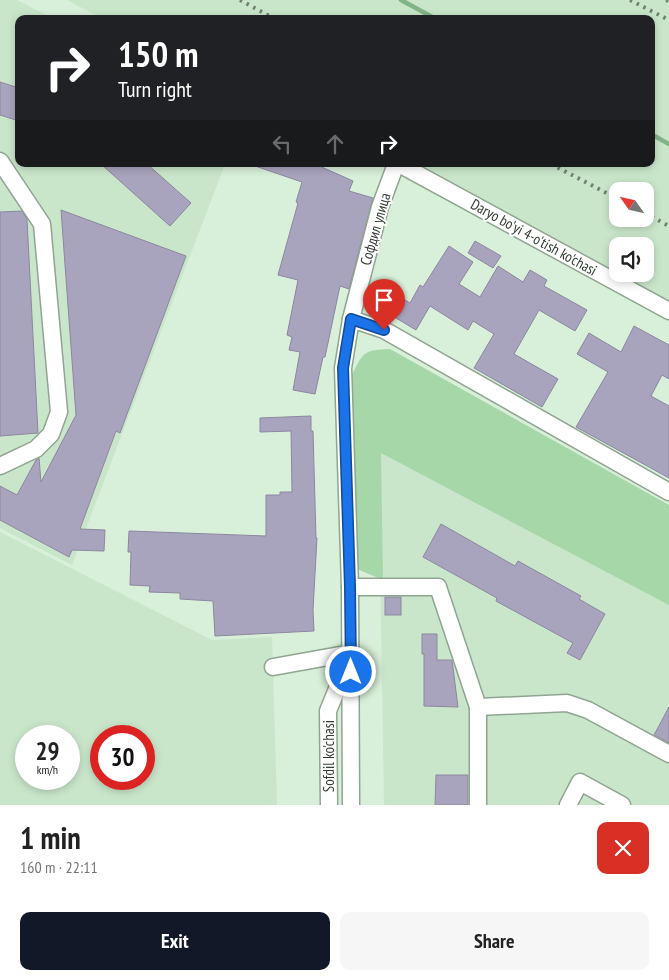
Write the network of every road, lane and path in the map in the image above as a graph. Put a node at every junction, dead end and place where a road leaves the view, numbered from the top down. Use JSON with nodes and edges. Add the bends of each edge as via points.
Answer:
{"nodes":[{"id":1,"x":0,"y":161,"type":"edge"},
{"id":2,"x":396,"y":167,"type":"edge"},
{"id":3,"x":403,"y":167,"type":"edge"},
{"id":4,"x":669,"y":311,"type":"edge"},
{"id":5,"x":351,"y":319,"type":"junction"},
{"id":6,"x":0,"y":466,"type":"edge"},
{"id":7,"x":669,"y":492,"type":"edge"},
{"id":8,"x":350,"y":587,"type":"junction"},
{"id":9,"x":352,"y":653,"type":"junction"},
{"id":10,"x":273,"y":666,"type":"dead end"},
{"id":11,"x":478,"y":707,"type":"junction"},
{"id":12,"x":669,"y":754,"type":"edge"},
{"id":13,"x":329,"y":805,"type":"edge"},
{"id":14,"x":351,"y":805,"type":"edge"},
{"id":15,"x":478,"y":805,"type":"edge"},
{"id":16,"x":568,"y":805,"type":"edge"},
{"id":17,"x":622,"y":805,"type":"edge"}],
"edges":[{"from":1,"to":6,"type":"street","via":[[42,224],[59,412],[51,434],[36,449]]},
{"from":2,"to":5,"type":"street","name":"Софдил улица","via":[[380,207]]},
{"from":3,"to":4,"type":"street","name":"Daryo bo'yi 4-o'tish ko'chasi"},
{"from":5,"to":7,"type":"street","via":[[384,330]]},
{"from":5,"to":8,"type":"street","name":"Софдил улица","via":[[343,368]]},
{"from":8,"to":9,"type":"street","name":"Софдил улица"},
{"from":8,"to":11,"type":"street","via":[[438,588]]},
{"from":9,"to":10,"type":"street"},
{"from":9,"to":13,"type":"street","name":"Sofdil ko'chasi","via":[[328,711]]},
{"from":9,"to":14,"type":"street","name":"Sofdil ko'chasi"},
{"from":11,"to":12,"type":"street","via":[[567,703],[588,710]]},
{"from":11,"to":15,"type":"street"},
{"from":16,"to":17,"type":"street","via":[[580,782]]}]}
